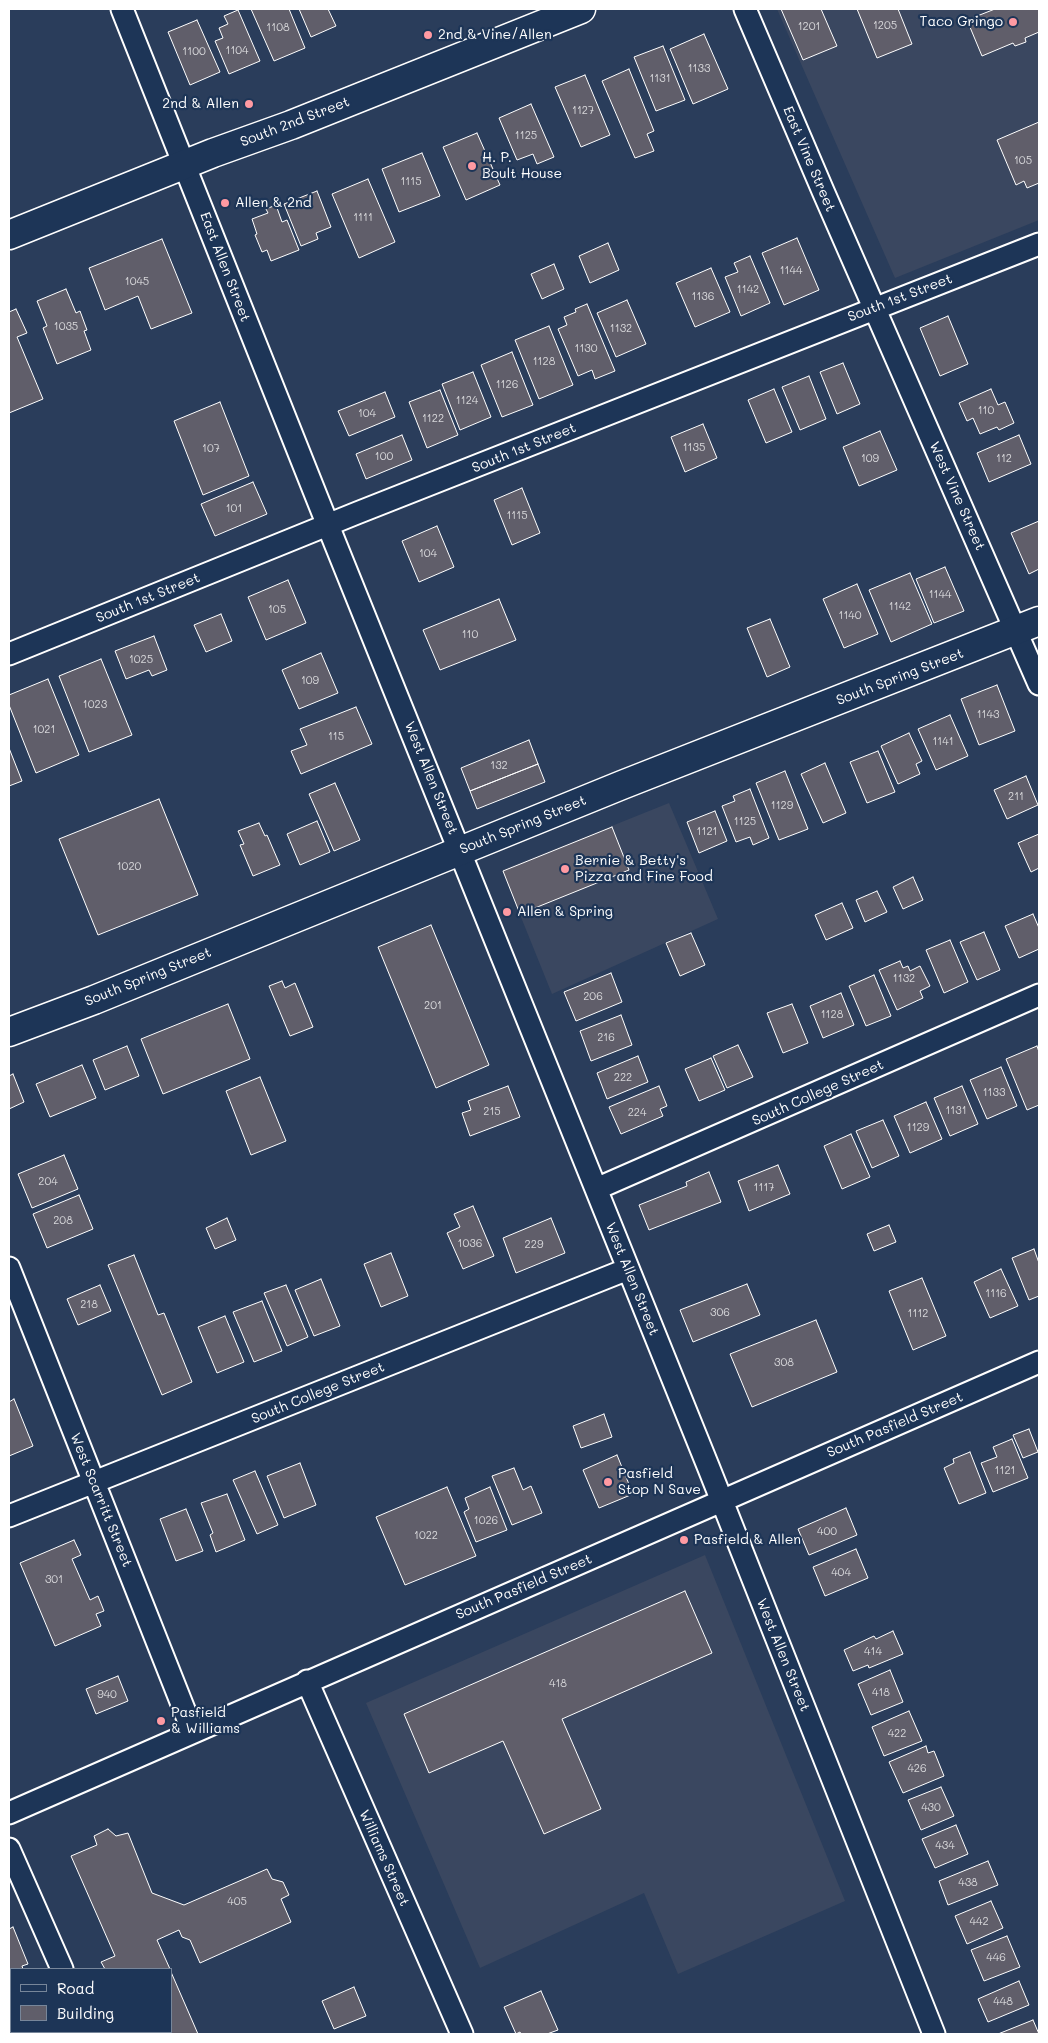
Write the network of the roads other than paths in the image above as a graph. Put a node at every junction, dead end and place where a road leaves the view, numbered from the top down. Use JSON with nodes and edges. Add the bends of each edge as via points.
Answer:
{"nodes":[{"id":1,"x":122,"y":9,"type":"edge"},
{"id":2,"x":580,"y":9,"type":"edge"},
{"id":3,"x":745,"y":9,"type":"edge"},
{"id":4,"x":184,"y":165,"type":"junction"},
{"id":5,"x":9,"y":235,"type":"edge"},
{"id":6,"x":1039,"y":244,"type":"edge"},
{"id":7,"x":874,"y":308,"type":"junction"},
{"id":8,"x":328,"y":525,"type":"junction"},
{"id":9,"x":1028,"y":626,"type":"edge"},
{"id":10,"x":9,"y":654,"type":"edge"},
{"id":11,"x":1039,"y":684,"type":"edge"},
{"id":12,"x":460,"y":852,"type":"junction"},
{"id":13,"x":1039,"y":995,"type":"edge"},
{"id":14,"x":9,"y":1032,"type":"edge"},
{"id":15,"x":596,"y":1189,"type":"junction"},
{"id":16,"x":9,"y":1268,"type":"edge"},
{"id":17,"x":628,"y":1269,"type":"junction"},
{"id":18,"x":1039,"y":1362,"type":"edge"},
{"id":19,"x":94,"y":1482,"type":"junction"},
{"id":20,"x":722,"y":1501,"type":"junction"},
{"id":21,"x":9,"y":1516,"type":"edge"},
{"id":22,"x":307,"y":1681,"type":"junction"},
{"id":23,"x":193,"y":1732,"type":"junction"},
{"id":24,"x":9,"y":1813,"type":"edge"},
{"id":25,"x":9,"y":1849,"type":"edge"},
{"id":26,"x":62,"y":1968,"type":"edge"},
{"id":27,"x":462,"y":2034,"type":"edge"},
{"id":28,"x":934,"y":2034,"type":"edge"}],
"edges":[{"from":1,"to":4,"type":"street","name":"East Allen Street"},
{"from":2,"to":4,"type":"street","name":"South 2nd Street"},
{"from":3,"to":7,"type":"street","name":"East Vine Street"},
{"from":4,"to":5,"type":"street","name":"South 2nd Street"},
{"from":4,"to":8,"type":"street","name":"East Allen Street"},
{"from":6,"to":7,"type":"street","name":"South 1st Street"},
{"from":7,"to":8,"type":"street","name":"South 1st Street"},
{"from":7,"to":9,"type":"street","name":"West Vine Street"},
{"from":8,"to":10,"type":"street","name":"South 1st Street"},
{"from":8,"to":12,"type":"street","name":"West Allen Street"},
{"from":9,"to":11,"type":"street","name":"West Vine Street"},
{"from":9,"to":12,"type":"street","name":"South Spring Street"},
{"from":12,"to":14,"type":"street","name":"South Spring Street"},
{"from":12,"to":15,"type":"street","name":"West Allen Street"},
{"from":13,"to":15,"type":"street","name":"South College Street"},
{"from":15,"to":17,"type":"street","name":"West Allen Street"},
{"from":16,"to":19,"type":"street","name":"West Scarritt Street"},
{"from":17,"to":19,"type":"street","name":"South College Street"},
{"from":17,"to":20,"type":"street","name":"West Allen Street"},
{"from":18,"to":20,"type":"street","name":"South Pasfield Street"},
{"from":19,"to":21,"type":"street","name":"South College Street"},
{"from":19,"to":23,"type":"street","name":"West Scarritt Street"},
{"from":20,"to":22,"type":"street","name":"South Pasfield Street"},
{"from":20,"to":28,"type":"street","name":"West Allen Street"},
{"from":22,"to":23,"type":"street","name":"South Pasfield Street"},
{"from":22,"to":27,"type":"street","name":"Williams Street"},
{"from":23,"to":24,"type":"street","name":"South Pasfield Street"},
{"from":25,"to":26,"type":"street"}]}
